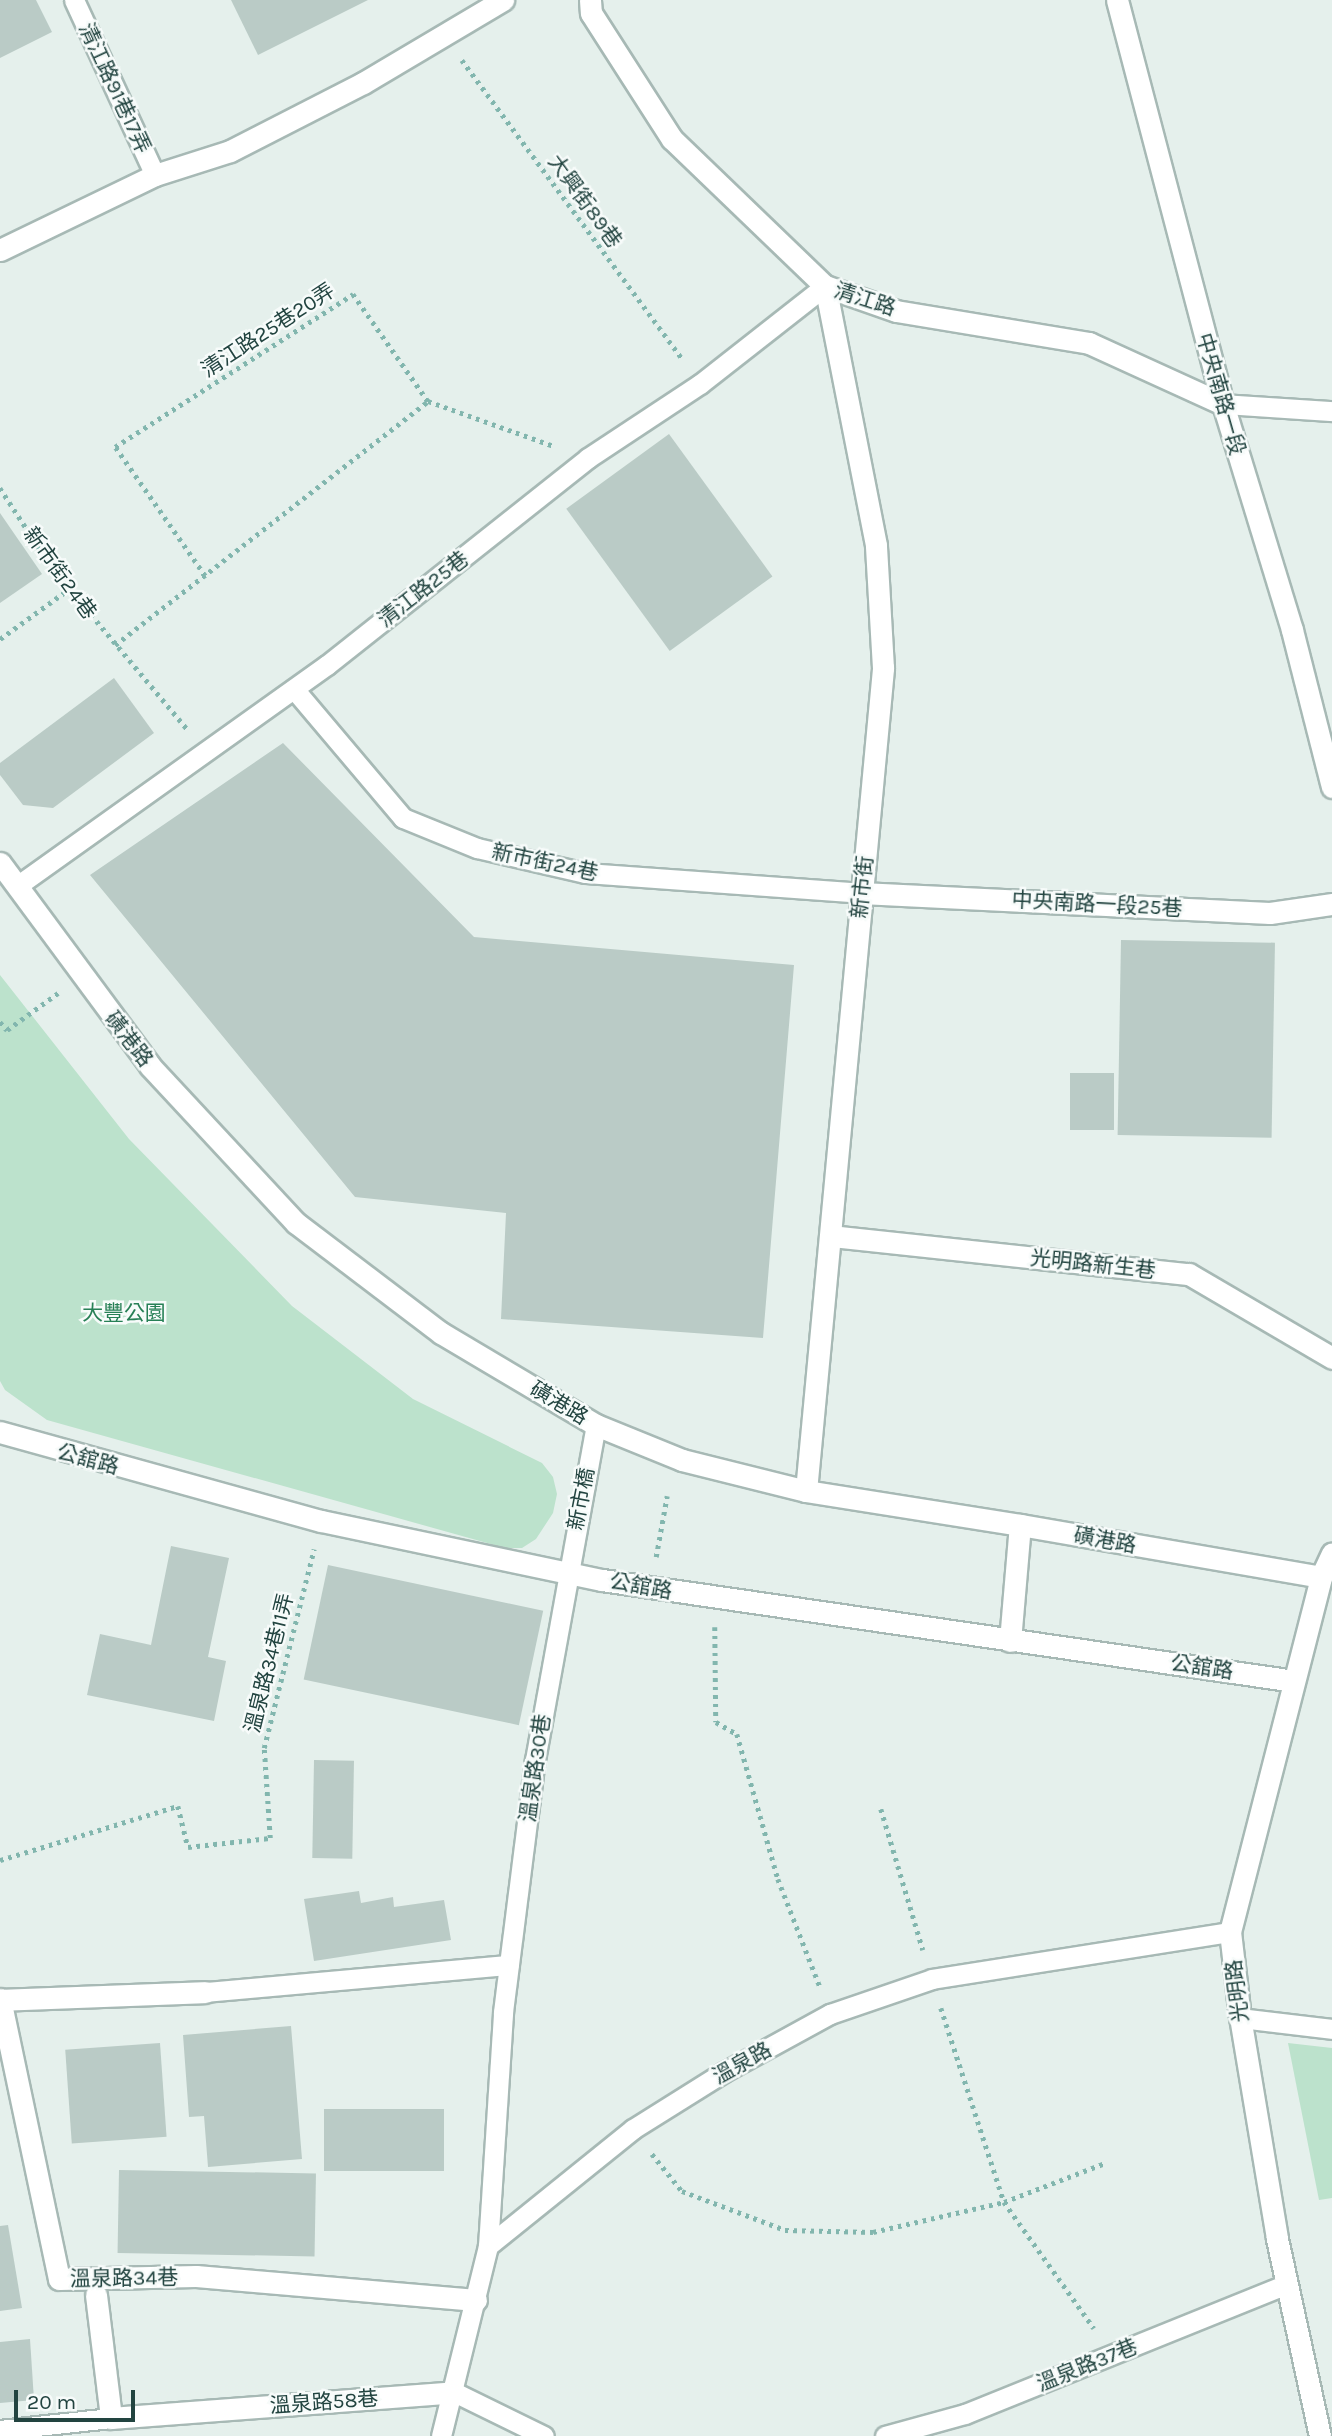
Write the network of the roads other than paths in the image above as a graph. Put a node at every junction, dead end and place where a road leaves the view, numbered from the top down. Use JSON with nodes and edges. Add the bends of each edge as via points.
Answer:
{"nodes":[{"id":1,"x":74,"y":0,"type":"edge"},
{"id":2,"x":503,"y":0,"type":"edge"},
{"id":3,"x":590,"y":0,"type":"edge"},
{"id":4,"x":1117,"y":0,"type":"edge"},
{"id":5,"x":155,"y":175,"type":"junction"},
{"id":6,"x":0,"y":250,"type":"edge"},
{"id":7,"x":825,"y":286,"type":"junction"},
{"id":8,"x":1223,"y":404,"type":"junction"},
{"id":9,"x":1332,"y":411,"type":"edge"},
{"id":10,"x":293,"y":689,"type":"junction"},
{"id":11,"x":1327,"y":747,"type":"edge"},
{"id":12,"x":1332,"y":787,"type":"edge"},
{"id":13,"x":0,"y":863,"type":"edge"},
{"id":14,"x":17,"y":886,"type":"junction"},
{"id":15,"x":861,"y":894,"type":"junction"},
{"id":16,"x":1332,"y":904,"type":"edge"},
{"id":17,"x":831,"y":1236,"type":"junction"},
{"id":18,"x":1332,"y":1358,"type":"edge"},
{"id":19,"x":596,"y":1425,"type":"junction"},
{"id":20,"x":0,"y":1432,"type":"edge"},
{"id":21,"x":806,"y":1491,"type":"junction"},
{"id":22,"x":1020,"y":1525,"type":"junction"},
{"id":23,"x":1332,"y":1553,"type":"edge"},
{"id":24,"x":567,"y":1573,"type":"junction"},
{"id":25,"x":1326,"y":1575,"type":"edge"},
{"id":26,"x":1010,"y":1641,"type":"junction"},
{"id":27,"x":1294,"y":1681,"type":"junction"},
{"id":28,"x":1230,"y":1931,"type":"junction"},
{"id":29,"x":509,"y":1965,"type":"junction"},
{"id":30,"x":205,"y":1992,"type":"joint"},
{"id":31,"x":0,"y":2000,"type":"edge"},
{"id":32,"x":1240,"y":2018,"type":"junction"},
{"id":33,"x":1332,"y":2029,"type":"edge"},
{"id":34,"x":488,"y":2246,"type":"junction"},
{"id":35,"x":1287,"y":2284,"type":"junction"},
{"id":36,"x":96,"y":2295,"type":"dead end"},
{"id":37,"x":476,"y":2300,"type":"junction"},
{"id":38,"x":454,"y":2392,"type":"junction"},
{"id":39,"x":111,"y":2418,"type":"junction"},
{"id":40,"x":0,"y":2430,"type":"edge"},
{"id":41,"x":441,"y":2436,"type":"edge"},
{"id":42,"x":544,"y":2436,"type":"edge"},
{"id":43,"x":885,"y":2436,"type":"edge"},
{"id":44,"x":1320,"y":2436,"type":"edge"}],
"edges":[{"from":1,"to":5,"type":"lane","name":"清江路91巷17弄"},
{"from":2,"to":5,"type":"street","via":[[445,37],[230,151]]},
{"from":3,"to":7,"type":"street","name":"清江路","via":[[591,13],[672,139]]},
{"from":4,"to":8,"type":"street","name":"中央南路一段"},
{"from":5,"to":6,"type":"street"},
{"from":7,"to":8,"type":"street","name":"清江路","via":[[896,311],[1089,343]]},
{"from":7,"to":10,"type":"lane","name":"清江路25巷","via":[[700,384],[587,458]]},
{"from":7,"to":15,"type":"street","name":"新市街","via":[[877,559],[883,668]]},
{"from":8,"to":9,"type":"lane"},
{"from":8,"to":11,"type":"street","name":"中央南路一段"},
{"from":10,"to":14,"type":"lane","name":"清江路25巷"},
{"from":10,"to":15,"type":"lane","name":"新市街24巷","via":[[404,818],[477,848],[585,873]]},
{"from":11,"to":12,"type":"street","name":"中央南路一段"},
{"from":13,"to":14,"type":"street","name":"磺港路"},
{"from":14,"to":19,"type":"street","name":"磺港路","via":[[149,1066],[296,1223],[441,1333]]},
{"from":15,"to":16,"type":"street","name":"中央南路一段25巷","via":[[1270,913]]},
{"from":15,"to":17,"type":"street","name":"新市街"},
{"from":17,"to":18,"type":"street","name":"光明路新生巷","via":[[1189,1274]]},
{"from":17,"to":21,"type":"street","name":"新市街"},
{"from":19,"to":21,"type":"street","name":"磺港路","via":[[682,1460]]},
{"from":19,"to":24,"type":"lane","name":"新市橋"},
{"from":20,"to":24,"type":"street","name":"公舘路","via":[[321,1521]]},
{"from":21,"to":22,"type":"street","name":"磺港路"},
{"from":22,"to":25,"type":"street","name":"磺港路"},
{"from":22,"to":26,"type":"street"},
{"from":23,"to":25,"type":"street","name":"光明路"},
{"from":24,"to":26,"type":"street","name":"公舘路"},
{"from":24,"to":29,"type":"lane","name":"溫泉路30巷","via":[[535,1760]]},
{"from":25,"to":27,"type":"street","name":"光明路"},
{"from":26,"to":27,"type":"street","name":"公舘路"},
{"from":27,"to":28,"type":"street","name":"光明路"},
{"from":28,"to":32,"type":"street","name":"光明路"},
{"from":28,"to":34,"type":"lane","name":"溫泉路","via":[[932,1979],[831,2014],[724,2072],[633,2129]]},
{"from":29,"to":30,"type":"lane"},
{"from":29,"to":34,"type":"lane","name":"溫泉路30巷"},
{"from":30,"to":31,"type":"street"},
{"from":31,"to":37,"type":"street","name":"溫泉路34巷","via":[[58,2279],[196,2276]]},
{"from":32,"to":33,"type":"lane"},
{"from":32,"to":35,"type":"street","name":"光明路"},
{"from":34,"to":37,"type":"lane"},
{"from":35,"to":43,"type":"lane","name":"溫泉路37巷","via":[[965,2414]]},
{"from":35,"to":44,"type":"street","name":"光明路"},
{"from":36,"to":39,"type":"street"},
{"from":37,"to":38,"type":"lane"},
{"from":38,"to":39,"type":"street","name":"溫泉路58巷"},
{"from":38,"to":41,"type":"lane"},
{"from":38,"to":42,"type":"lane"},
{"from":39,"to":40,"type":"lane","name":"溫泉路58巷"}]}
